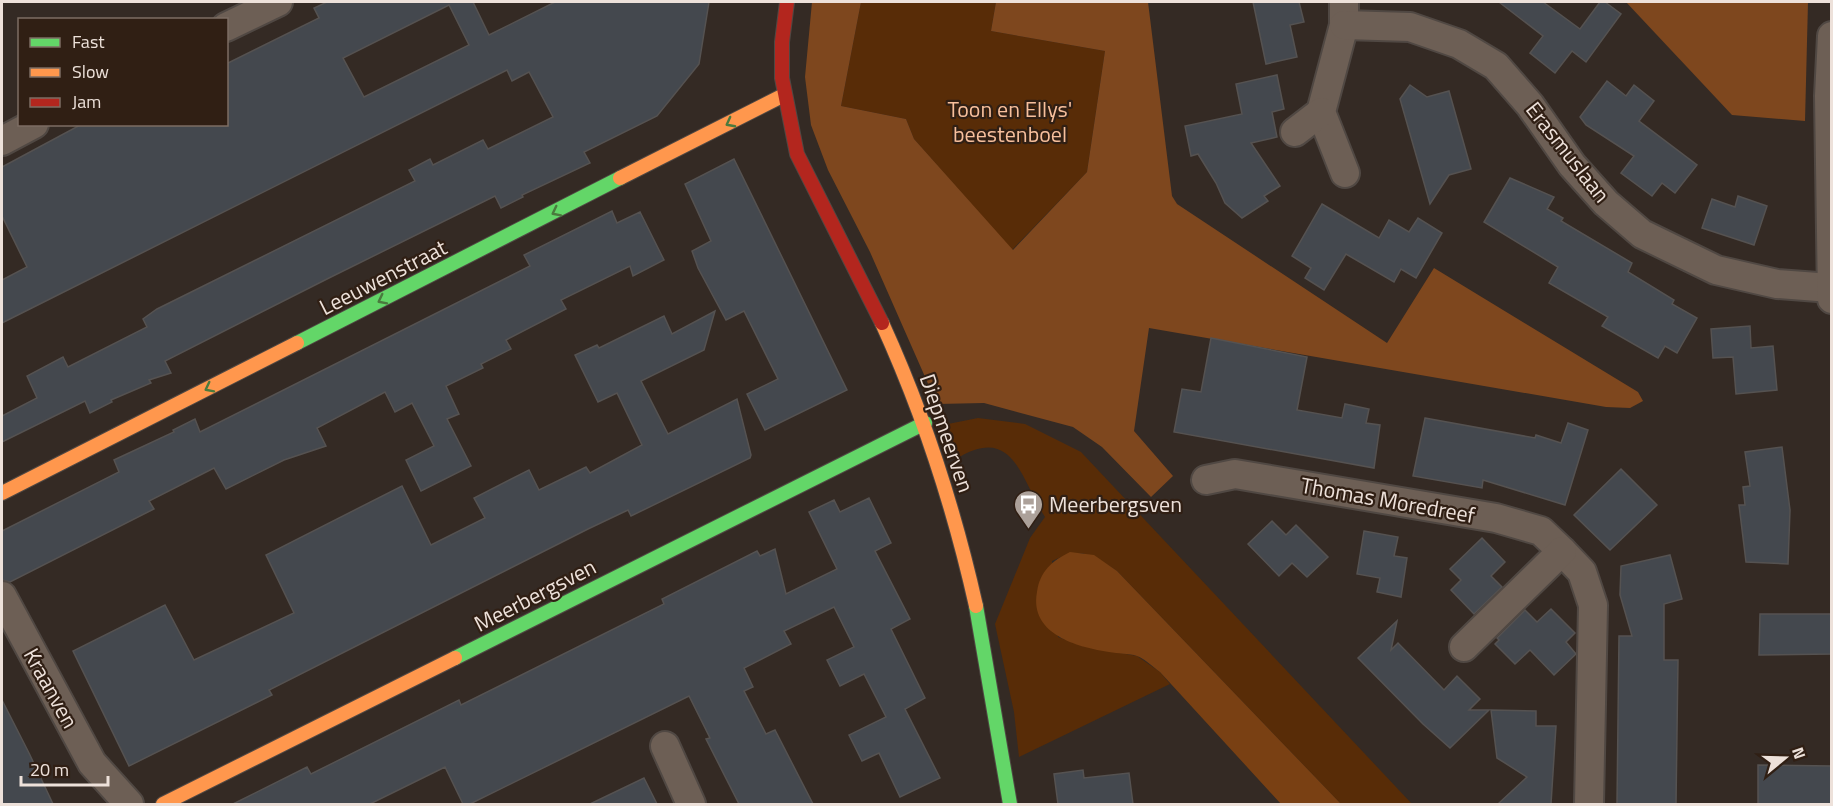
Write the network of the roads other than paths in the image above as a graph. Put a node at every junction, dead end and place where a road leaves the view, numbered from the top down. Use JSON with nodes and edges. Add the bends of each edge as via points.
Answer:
{"nodes":[{"id":1,"x":278,"y":2,"type":"edge"},
{"id":2,"x":787,"y":2,"type":"edge"},
{"id":3,"x":1344,"y":13,"type":"edge"},
{"id":4,"x":228,"y":26,"type":"edge"},
{"id":5,"x":1832,"y":36,"type":"edge"},
{"id":6,"x":782,"y":96,"type":"junction"},
{"id":7,"x":1830,"y":96,"type":"edge"},
{"id":8,"x":1321,"y":112,"type":"junction"},
{"id":9,"x":30,"y":126,"type":"edge"},
{"id":10,"x":1295,"y":132,"type":"dead end"},
{"id":11,"x":2,"y":141,"type":"edge"},
{"id":12,"x":1345,"y":173,"type":"dead end"},
{"id":13,"x":1831,"y":288,"type":"edge"},
{"id":14,"x":1832,"y":299,"type":"edge"},
{"id":15,"x":925,"y":423,"type":"junction"},
{"id":16,"x":1206,"y":480,"type":"dead end"},
{"id":17,"x":2,"y":494,"type":"edge"},
{"id":18,"x":1562,"y":551,"type":"junction"},
{"id":19,"x":2,"y":596,"type":"edge"},
{"id":20,"x":1464,"y":647,"type":"dead end"},
{"id":21,"x":665,"y":746,"type":"dead end"},
{"id":22,"x":129,"y":804,"type":"edge"},
{"id":23,"x":163,"y":804,"type":"edge"},
{"id":24,"x":691,"y":804,"type":"edge"},
{"id":25,"x":1010,"y":804,"type":"edge"},
{"id":26,"x":1589,"y":804,"type":"edge"}],
"edges":[{"from":1,"to":4,"type":"street"},
{"from":2,"to":6,"type":"street","name":"Diepmeerven","via":[[781,33]]},
{"from":3,"to":8,"type":"street","name":"Erasmuslaan"},
{"from":3,"to":13,"type":"street","name":"Erasmuslaan","via":[[1410,27],[1459,44],[1496,66],[1530,105],[1572,165],[1606,203],[1642,234],[1716,270],[1777,284]]},
{"from":5,"to":7,"type":"street"},
{"from":6,"to":15,"type":"street","name":"Diepmeerven","via":[[797,154],[867,294]]},
{"from":6,"to":17,"type":"street","name":"Leeuwenstraat","one_way":true},
{"from":7,"to":13,"type":"street"},
{"from":8,"to":10,"type":"street"},
{"from":8,"to":12,"type":"street"},
{"from":9,"to":11,"type":"street"},
{"from":13,"to":14,"type":"street"},
{"from":15,"to":23,"type":"street","name":"Meerbergsven"},
{"from":15,"to":25,"type":"street","name":"Diepmeerven","via":[[944,480],[977,615]]},
{"from":16,"to":18,"type":"street","name":"Thomas Moredreef","via":[[1235,474],[1497,518],[1541,531]]},
{"from":18,"to":20,"type":"street"},
{"from":18,"to":26,"type":"street","name":"Thomas Moredreef","via":[[1582,572],[1593,605]]},
{"from":19,"to":22,"type":"street","name":"Kraanven","via":[[92,763]]},
{"from":21,"to":24,"type":"street"}]}
